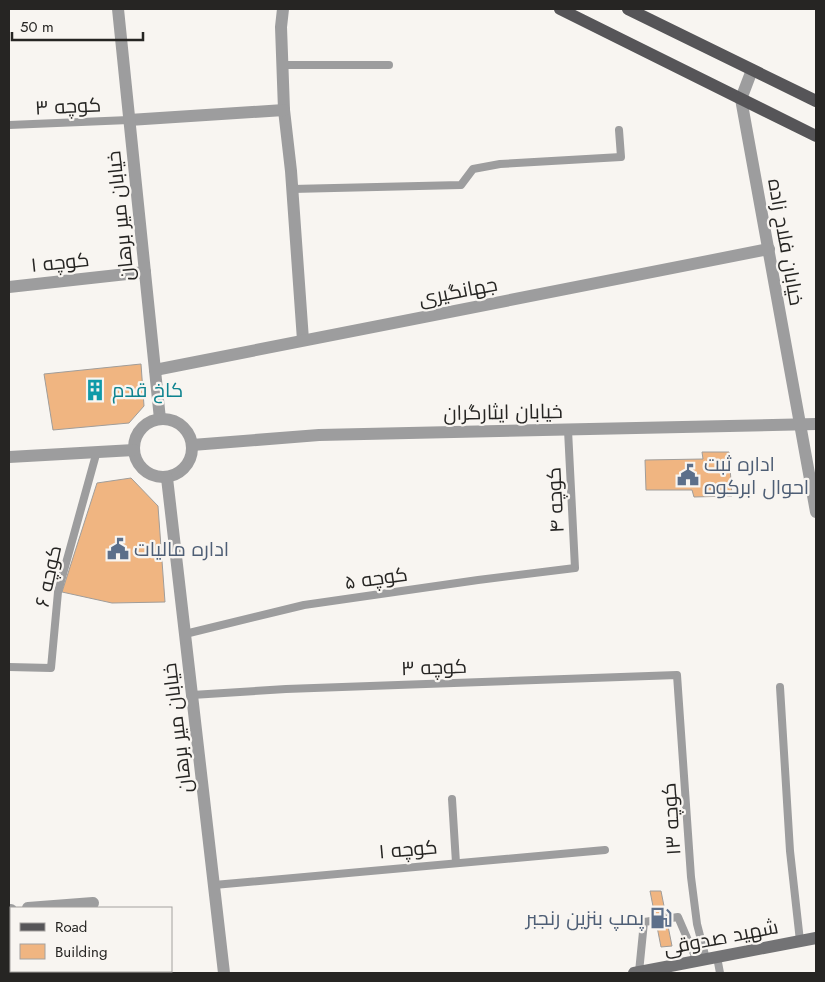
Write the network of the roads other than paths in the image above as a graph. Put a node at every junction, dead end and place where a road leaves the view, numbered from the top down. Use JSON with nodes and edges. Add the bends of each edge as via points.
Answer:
{"nodes":[{"id":1,"x":118,"y":9,"type":"edge"},
{"id":2,"x":283,"y":9,"type":"edge"},
{"id":3,"x":560,"y":9,"type":"edge"},
{"id":4,"x":628,"y":9,"type":"edge"},
{"id":5,"x":282,"y":65,"type":"junction"},
{"id":6,"x":390,"y":65,"type":"dead end"},
{"id":7,"x":752,"y":70,"type":"junction"},
{"id":8,"x":741,"y":98,"type":"junction"},
{"id":9,"x":816,"y":101,"type":"edge"},
{"id":10,"x":284,"y":110,"type":"junction"},
{"id":11,"x":129,"y":120,"type":"junction"},
{"id":12,"x":9,"y":125,"type":"edge"},
{"id":13,"x":619,"y":130,"type":"dead end"},
{"id":14,"x":816,"y":136,"type":"edge"},
{"id":15,"x":292,"y":189,"type":"junction"},
{"id":16,"x":769,"y":249,"type":"junction"},
{"id":17,"x":145,"y":272,"type":"junction"},
{"id":18,"x":9,"y":286,"type":"edge"},
{"id":19,"x":303,"y":340,"type":"junction"},
{"id":20,"x":155,"y":370,"type":"junction"},
{"id":21,"x":160,"y":419,"type":"junction"},
{"id":22,"x":816,"y":424,"type":"edge"},
{"id":23,"x":800,"y":425,"type":"junction"},
{"id":24,"x":568,"y":430,"type":"junction"},
{"id":25,"x":192,"y":445,"type":"junction"},
{"id":26,"x":134,"y":450,"type":"junction"},
{"id":27,"x":97,"y":451,"type":"junction"},
{"id":28,"x":9,"y":457,"type":"edge"},
{"id":29,"x":167,"y":478,"type":"junction"},
{"id":30,"x":816,"y":512,"type":"edge"},
{"id":31,"x":575,"y":568,"type":"joint"},
{"id":32,"x":185,"y":634,"type":"junction"},
{"id":33,"x":9,"y":667,"type":"edge"},
{"id":34,"x":677,"y":675,"type":"joint"},
{"id":35,"x":780,"y":687,"type":"dead end"},
{"id":36,"x":192,"y":695,"type":"junction"},
{"id":37,"x":452,"y":799,"type":"dead end"},
{"id":38,"x":605,"y":850,"type":"dead end"},
{"id":39,"x":456,"y":864,"type":"junction"},
{"id":40,"x":214,"y":885,"type":"junction"},
{"id":41,"x":93,"y":903,"type":"dead end"},
{"id":42,"x":41,"y":907,"type":"edge"},
{"id":43,"x":816,"y":938,"type":"edge"},
{"id":44,"x":800,"y":941,"type":"junction"},
{"id":45,"x":707,"y":959,"type":"junction"},
{"id":46,"x":224,"y":973,"type":"edge"},
{"id":47,"x":636,"y":973,"type":"edge"},
{"id":48,"x":720,"y":973,"type":"edge"}],
"edges":[{"from":1,"to":11,"type":"street","name":"خیابان میر برهان"},
{"from":2,"to":5,"type":"street"},
{"from":3,"to":8,"type":"main road"},
{"from":4,"to":7,"type":"main road"},
{"from":5,"to":6,"type":"lane"},
{"from":5,"to":10,"type":"street"},
{"from":7,"to":8,"type":"street"},
{"from":7,"to":9,"type":"main road"},
{"from":8,"to":14,"type":"main road"},
{"from":8,"to":16,"type":"street","name":"خیابان فلاح زاده"},
{"from":10,"to":11,"type":"street"},
{"from":10,"to":15,"type":"street"},
{"from":11,"to":12,"type":"lane","name":"کوچه ۳"},
{"from":11,"to":17,"type":"street","name":"خیابان میر برهان"},
{"from":13,"to":15,"type":"lane","via":[[621,156],[500,164],[473,169],[461,185]]},
{"from":15,"to":19,"type":"street"},
{"from":16,"to":19,"type":"street","name":"جهانگیری"},
{"from":16,"to":23,"type":"street","name":"خیابان فلاح زاده"},
{"from":17,"to":18,"type":"street","name":"کوچه ۱"},
{"from":17,"to":20,"type":"street","name":"خیابان میر برهان"},
{"from":19,"to":20,"type":"street","name":"جهانگیری"},
{"from":20,"to":21,"type":"street","name":"خیابان میر برهان"},
{"from":21,"to":25,"type":"street","via":[[178,422],[190,436]]},
{"from":21,"to":26,"type":"street","via":[[143,426]]},
{"from":22,"to":23,"type":"street","name":"خیابان ایثارگران"},
{"from":23,"to":24,"type":"street","name":"خیابان ایثارگران"},
{"from":23,"to":30,"type":"street","name":"خیابان فلاح زاده"},
{"from":24,"to":25,"type":"street","name":"خیابان ایثارگران","via":[[319,435]]},
{"from":24,"to":31,"type":"lane","name":"کوچه ۴"},
{"from":25,"to":29,"type":"street","via":[[193,454],[184,470]]},
{"from":26,"to":27,"type":"street"},
{"from":26,"to":29,"type":"street","via":[[136,461],[148,475]]},
{"from":27,"to":28,"type":"street"},
{"from":27,"to":33,"type":"lane","name":"کوچه ۶","via":[[58,592],[52,668]]},
{"from":29,"to":32,"type":"street","name":"خیابان میر برهان"},
{"from":31,"to":32,"type":"lane","name":"کوچه ۵","via":[[304,605]]},
{"from":32,"to":36,"type":"street","name":"خیابان میر برهان"},
{"from":34,"to":36,"type":"lane","name":"کوچه ۳"},
{"from":34,"to":45,"type":"lane","name":"کوچه ۱۳","via":[[690,876],[697,924]]},
{"from":35,"to":44,"type":"lane","via":[[790,851]]},
{"from":36,"to":40,"type":"street","name":"خیابان میر برهان"},
{"from":37,"to":39,"type":"lane"},
{"from":38,"to":39,"type":"lane","name":"کوچه ۱"},
{"from":39,"to":40,"type":"lane","name":"کوچه ۱"},
{"from":40,"to":46,"type":"street","name":"خیابان میر برهان"},
{"from":41,"to":42,"type":"street"},
{"from":43,"to":44,"type":"main road","name":"شهید صدوقی"},
{"from":44,"to":45,"type":"main road","name":"شهید صدوقی"},
{"from":45,"to":47,"type":"main road","name":"شهید صدوقی"},
{"from":45,"to":47,"type":"lane","via":[[678,917],[644,922]]},
{"from":45,"to":48,"type":"lane"}]}
